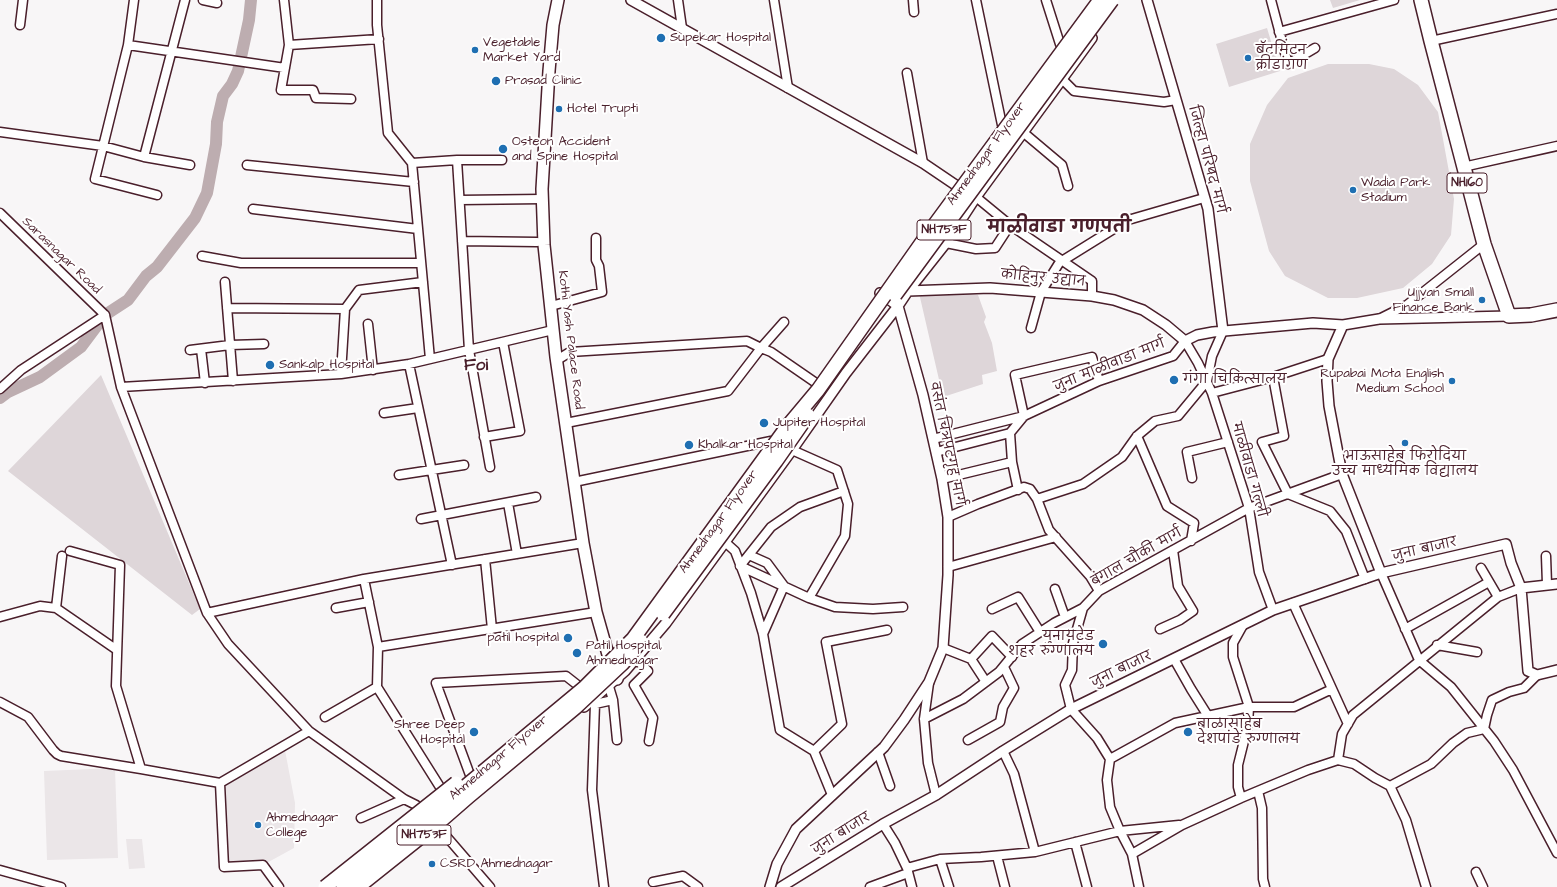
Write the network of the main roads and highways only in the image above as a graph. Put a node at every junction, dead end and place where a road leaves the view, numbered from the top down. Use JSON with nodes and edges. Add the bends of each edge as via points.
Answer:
{"nodes":[{"id":1,"x":558,"y":0,"type":"edge"},
{"id":2,"x":1100,"y":0,"type":"edge"},
{"id":3,"x":1112,"y":0,"type":"edge"},
{"id":4,"x":1421,"y":0,"type":"edge"},
{"id":5,"x":1557,"y":310,"type":"edge"},
{"id":6,"x":613,"y":683,"type":"road end"},
{"id":7,"x":480,"y":776,"type":"junction"},
{"id":8,"x":367,"y":886,"type":"edge"},
{"id":9,"x":325,"y":887,"type":"edge"},
{"id":10,"x":342,"y":887,"type":"edge"}],
"edges":[{"from":1,"to":6,"type":"main road","name":"Kothi Yash Palace Road","via":[[549,64],[542,199],[544,245],[557,360],[583,543],[605,662]]},
{"from":2,"to":7,"type":"highway","name":"Ahmednagar Flyover","number":"NH753F","bridge":true,"via":[[930,231],[818,390],[788,427],[633,639],[584,688]]},
{"from":3,"to":7,"type":"highway","name":"Ahmednagar Flyover","number":"NH753F","bridge":true,"via":[[653,627],[602,684]]},
{"from":4,"to":5,"type":"highway","number":"NH160","via":[[1484,244],[1509,316]]},
{"from":7,"to":8,"type":"highway","name":"Ahmednagar Flyover","number":"NH753F","bridge":true,"via":[[468,797]]},
{"from":7,"to":9,"type":"highway","bridge":true,"via":[[467,774]]},
{"from":7,"to":10,"type":"highway","name":"Ahmednagar Flyover","bridge":true}]}
